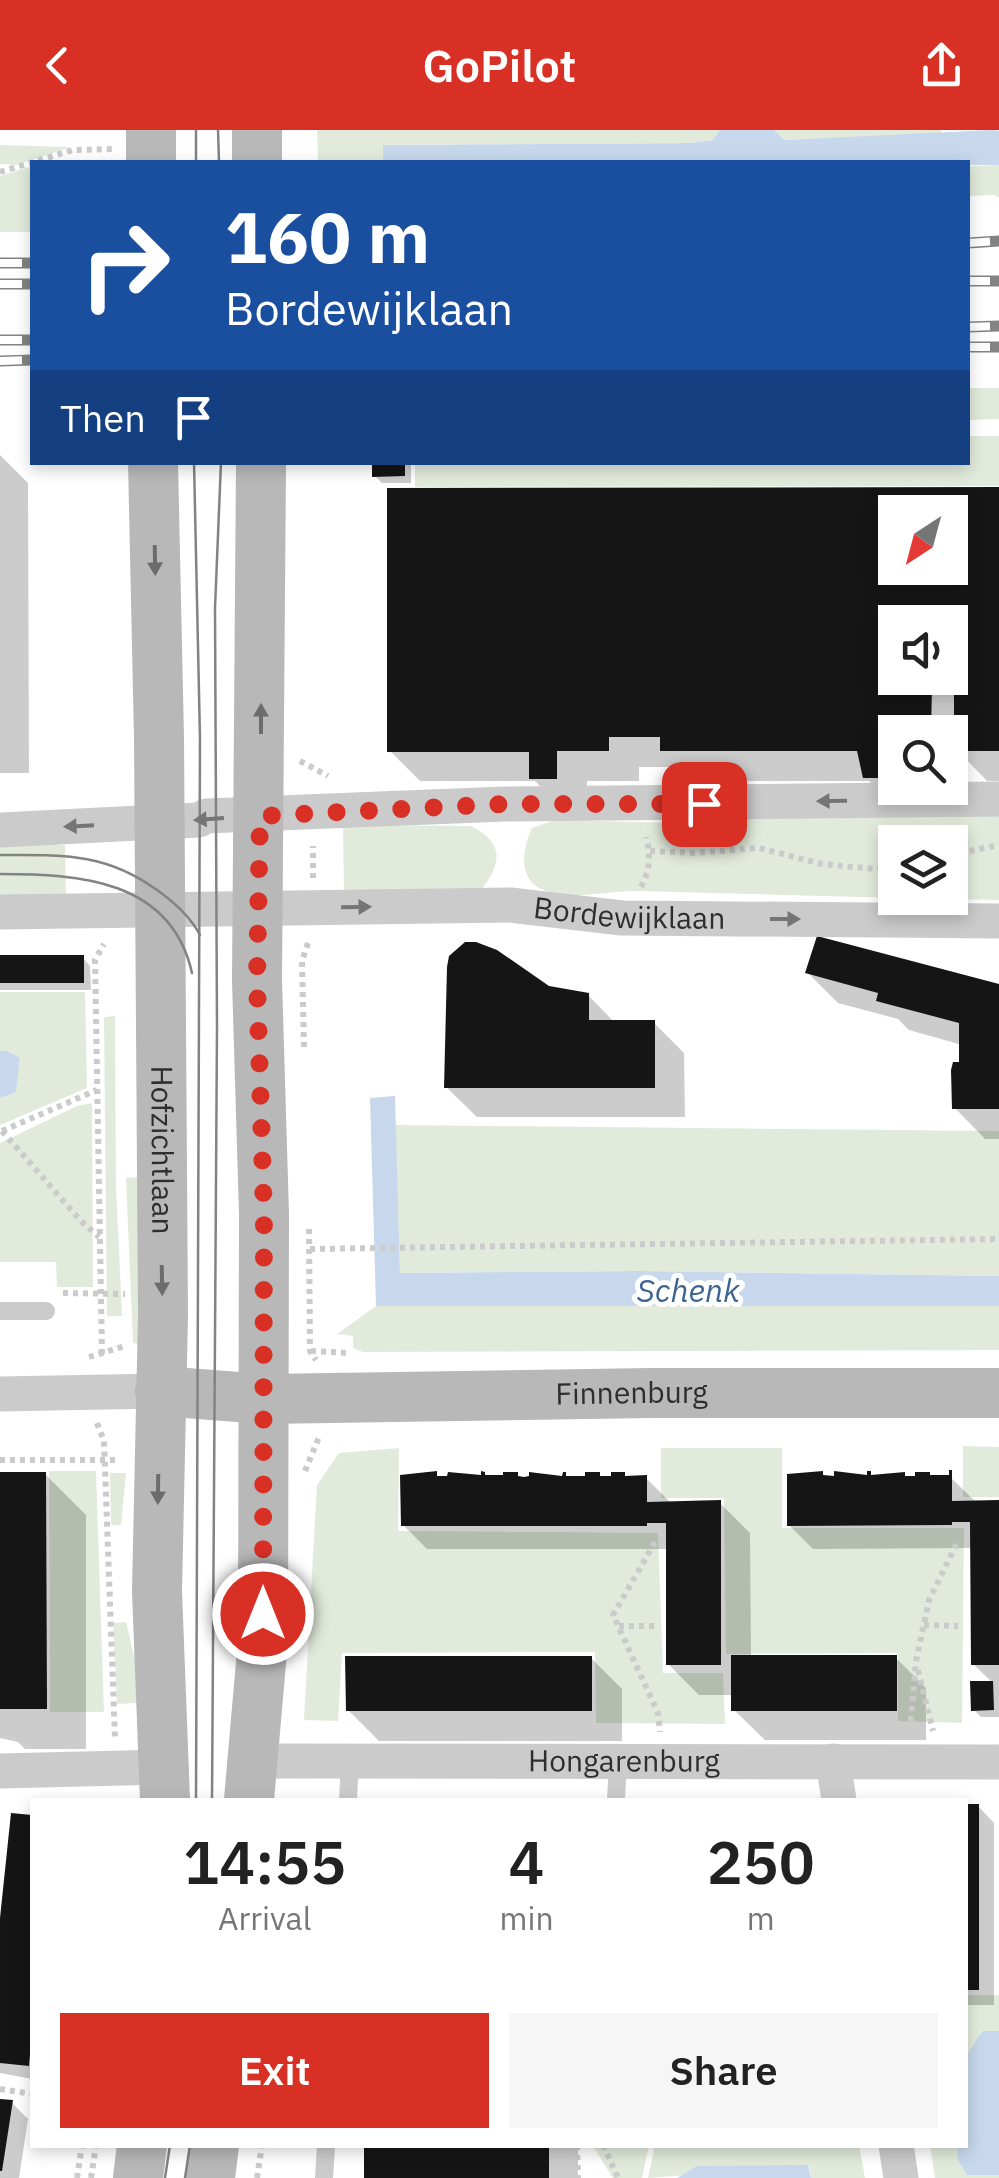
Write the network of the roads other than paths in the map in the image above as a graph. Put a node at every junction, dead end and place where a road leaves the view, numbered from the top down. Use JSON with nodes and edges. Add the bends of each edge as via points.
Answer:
{"nodes":[{"id":1,"x":256,"y":130,"type":"edge"},
{"id":2,"x":257,"y":160,"type":"edge"},
{"id":3,"x":153,"y":465,"type":"edge"},
{"id":4,"x":261,"y":465,"type":"edge"},
{"id":5,"x":999,"y":799,"type":"edge"},
{"id":6,"x":260,"y":816,"type":"junction"},
{"id":7,"x":158,"y":822,"type":"junction"},
{"id":8,"x":0,"y":830,"type":"edge"},
{"id":9,"x":258,"y":907,"type":"junction"},
{"id":10,"x":159,"y":910,"type":"junction"},
{"id":11,"x":0,"y":912,"type":"edge"},
{"id":12,"x":999,"y":921,"type":"edge"},
{"id":13,"x":0,"y":1311,"type":"edge"},
{"id":14,"x":46,"y":1311,"type":"road end"},
{"id":15,"x":160,"y":1392,"type":"junction"},
{"id":16,"x":999,"y":1393,"type":"edge"},
{"id":17,"x":0,"y":1394,"type":"edge"},
{"id":18,"x":264,"y":1399,"type":"junction"},
{"id":19,"x":350,"y":1761,"type":"junction"},
{"id":20,"x":833,"y":1761,"type":"junction"},
{"id":21,"x":999,"y":1762,"type":"edge"},
{"id":22,"x":618,"y":1763,"type":"junction"},
{"id":23,"x":0,"y":1770,"type":"edge"},
{"id":24,"x":250,"y":1781,"type":"edge"},
{"id":25,"x":165,"y":1784,"type":"edge"},
{"id":26,"x":348,"y":1798,"type":"edge"},
{"id":27,"x":616,"y":1798,"type":"edge"},
{"id":28,"x":839,"y":1798,"type":"edge"},
{"id":29,"x":142,"y":2148,"type":"edge"},
{"id":30,"x":214,"y":2148,"type":"edge"},
{"id":31,"x":326,"y":2148,"type":"edge"},
{"id":32,"x":896,"y":2148,"type":"edge"},
{"id":33,"x":138,"y":2178,"type":"edge"},
{"id":34,"x":210,"y":2178,"type":"edge"},
{"id":35,"x":324,"y":2178,"type":"edge"},
{"id":36,"x":901,"y":2178,"type":"edge"}],
"edges":[{"from":1,"to":2,"type":"main road"},
{"from":3,"to":7,"type":"main road","name":"Hofzichtlaan","one_way":true},
{"from":6,"to":4,"type":"main road","one_way":true},
{"from":5,"to":6,"type":"street","one_way":true,"via":[[504,804]]},
{"from":6,"to":7,"type":"street","one_way":true},
{"from":6,"to":9,"type":"main road"},
{"from":7,"to":8,"type":"street","one_way":true},
{"from":7,"to":10,"type":"main road","name":"Hofzichtlaan"},
{"from":9,"to":10,"type":"street"},
{"from":9,"to":12,"type":"street","name":"Bordewijklaan","one_way":true,"via":[[510,904],[622,918]]},
{"from":9,"to":18,"type":"main road"},
{"from":10,"to":11,"type":"street"},
{"from":10,"to":15,"type":"main road","name":"Hofzichtlaan","one_way":true},
{"from":13,"to":14,"type":"lane"},
{"from":15,"to":17,"type":"street"},
{"from":15,"to":18,"type":"main road"},
{"from":15,"to":25,"type":"main road","name":"Hofzichtlaan","one_way":true,"via":[[157,1591]]},
{"from":16,"to":18,"type":"main road","name":"Finnenburg"},
{"from":18,"to":24,"type":"main road","via":[[263,1640]]},
{"from":19,"to":22,"type":"street","name":"Hongarenburg"},
{"from":19,"to":24,"type":"street","name":"Hongarenburg"},
{"from":19,"to":26,"type":"lane"},
{"from":20,"to":21,"type":"street","name":"Hongarenburg"},
{"from":20,"to":22,"type":"street","name":"Hongarenburg"},
{"from":20,"to":28,"type":"street"},
{"from":22,"to":27,"type":"lane"},
{"from":23,"to":25,"type":"street"},
{"from":29,"to":33,"type":"main road"},
{"from":30,"to":34,"type":"main road"},
{"from":31,"to":35,"type":"lane"},
{"from":32,"to":36,"type":"street"}]}
